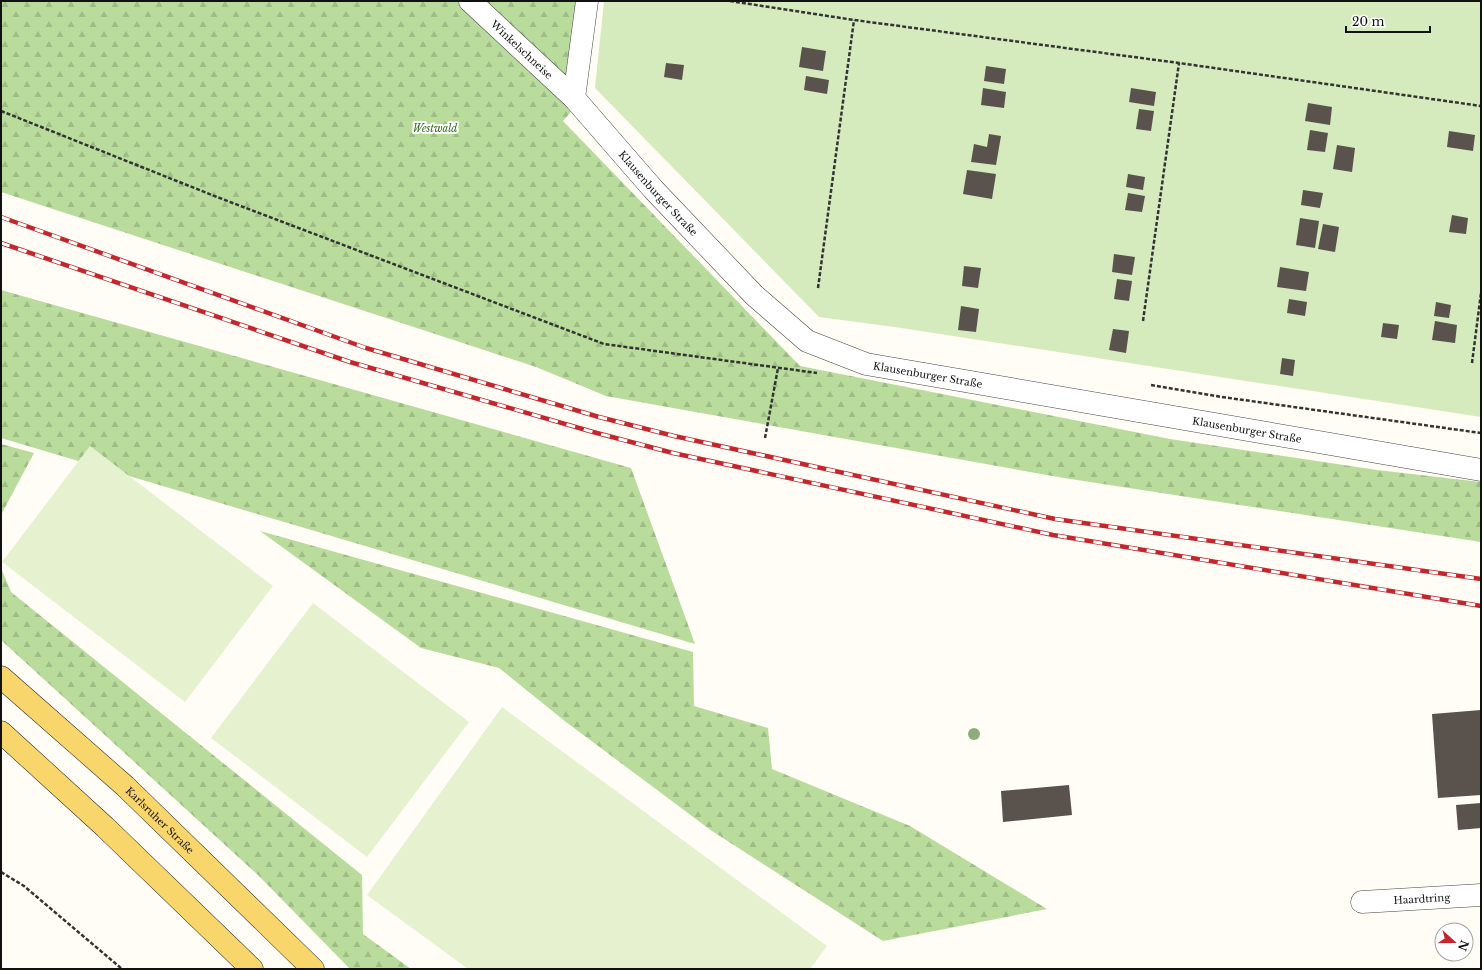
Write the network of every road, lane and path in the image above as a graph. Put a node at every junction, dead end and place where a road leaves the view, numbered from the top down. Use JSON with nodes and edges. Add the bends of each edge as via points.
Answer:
{"nodes":[{"id":1,"x":470,"y":1,"type":"edge"},
{"id":2,"x":587,"y":1,"type":"edge"},
{"id":3,"x":730,"y":1,"type":"edge"},
{"id":4,"x":854,"y":20,"type":"junction"},
{"id":5,"x":1179,"y":63,"type":"junction"},
{"id":6,"x":574,"y":98,"type":"junction"},
{"id":7,"x":1481,"y":106,"type":"edge"},
{"id":8,"x":1,"y":111,"type":"edge"},
{"id":9,"x":818,"y":288,"type":"dead end"},
{"id":10,"x":1481,"y":293,"type":"edge"},
{"id":11,"x":1143,"y":321,"type":"dead end"},
{"id":12,"x":837,"y":353,"type":"junction"},
{"id":13,"x":1472,"y":362,"type":"dead end"},
{"id":14,"x":778,"y":368,"type":"junction"},
{"id":15,"x":1149,"y":385,"type":"dead end"},
{"id":16,"x":1481,"y":433,"type":"edge"},
{"id":17,"x":765,"y":438,"type":"dead end"},
{"id":18,"x":1481,"y":470,"type":"edge"},
{"id":19,"x":1,"y":677,"type":"edge"},
{"id":20,"x":1,"y":732,"type":"edge"},
{"id":21,"x":1,"y":872,"type":"edge"},
{"id":22,"x":1481,"y":895,"type":"edge"},
{"id":23,"x":1362,"y":902,"type":"dead end"},
{"id":24,"x":122,"y":969,"type":"edge"},
{"id":25,"x":252,"y":969,"type":"edge"},
{"id":26,"x":313,"y":969,"type":"edge"}],
"edges":[{"from":1,"to":6,"type":"street","name":"Winkelschneise"},
{"from":2,"to":6,"type":"street"},
{"from":3,"to":4,"type":"path"},
{"from":4,"to":5,"type":"path"},
{"from":4,"to":9,"type":"path"},
{"from":5,"to":7,"type":"path"},
{"from":5,"to":11,"type":"path"},
{"from":6,"to":12,"type":"street","name":"Klausenburger Straße","via":[[654,189],[754,295],[808,341]]},
{"from":8,"to":14,"type":"path","via":[[217,197],[604,344]]},
{"from":10,"to":13,"type":"path"},
{"from":12,"to":14,"type":"path","via":[[816,374]]},
{"from":12,"to":18,"type":"street","name":"Klausenburger Straße","via":[[866,364]]},
{"from":14,"to":17,"type":"path"},
{"from":15,"to":16,"type":"path"},
{"from":19,"to":26,"type":"main road","name":"Karlsruher Straße","via":[[125,786]]},
{"from":20,"to":25,"type":"main road","via":[[105,827]]},
{"from":21,"to":24,"type":"path","via":[[24,886]]},
{"from":22,"to":23,"type":"street","name":"Haardtring"}]}
